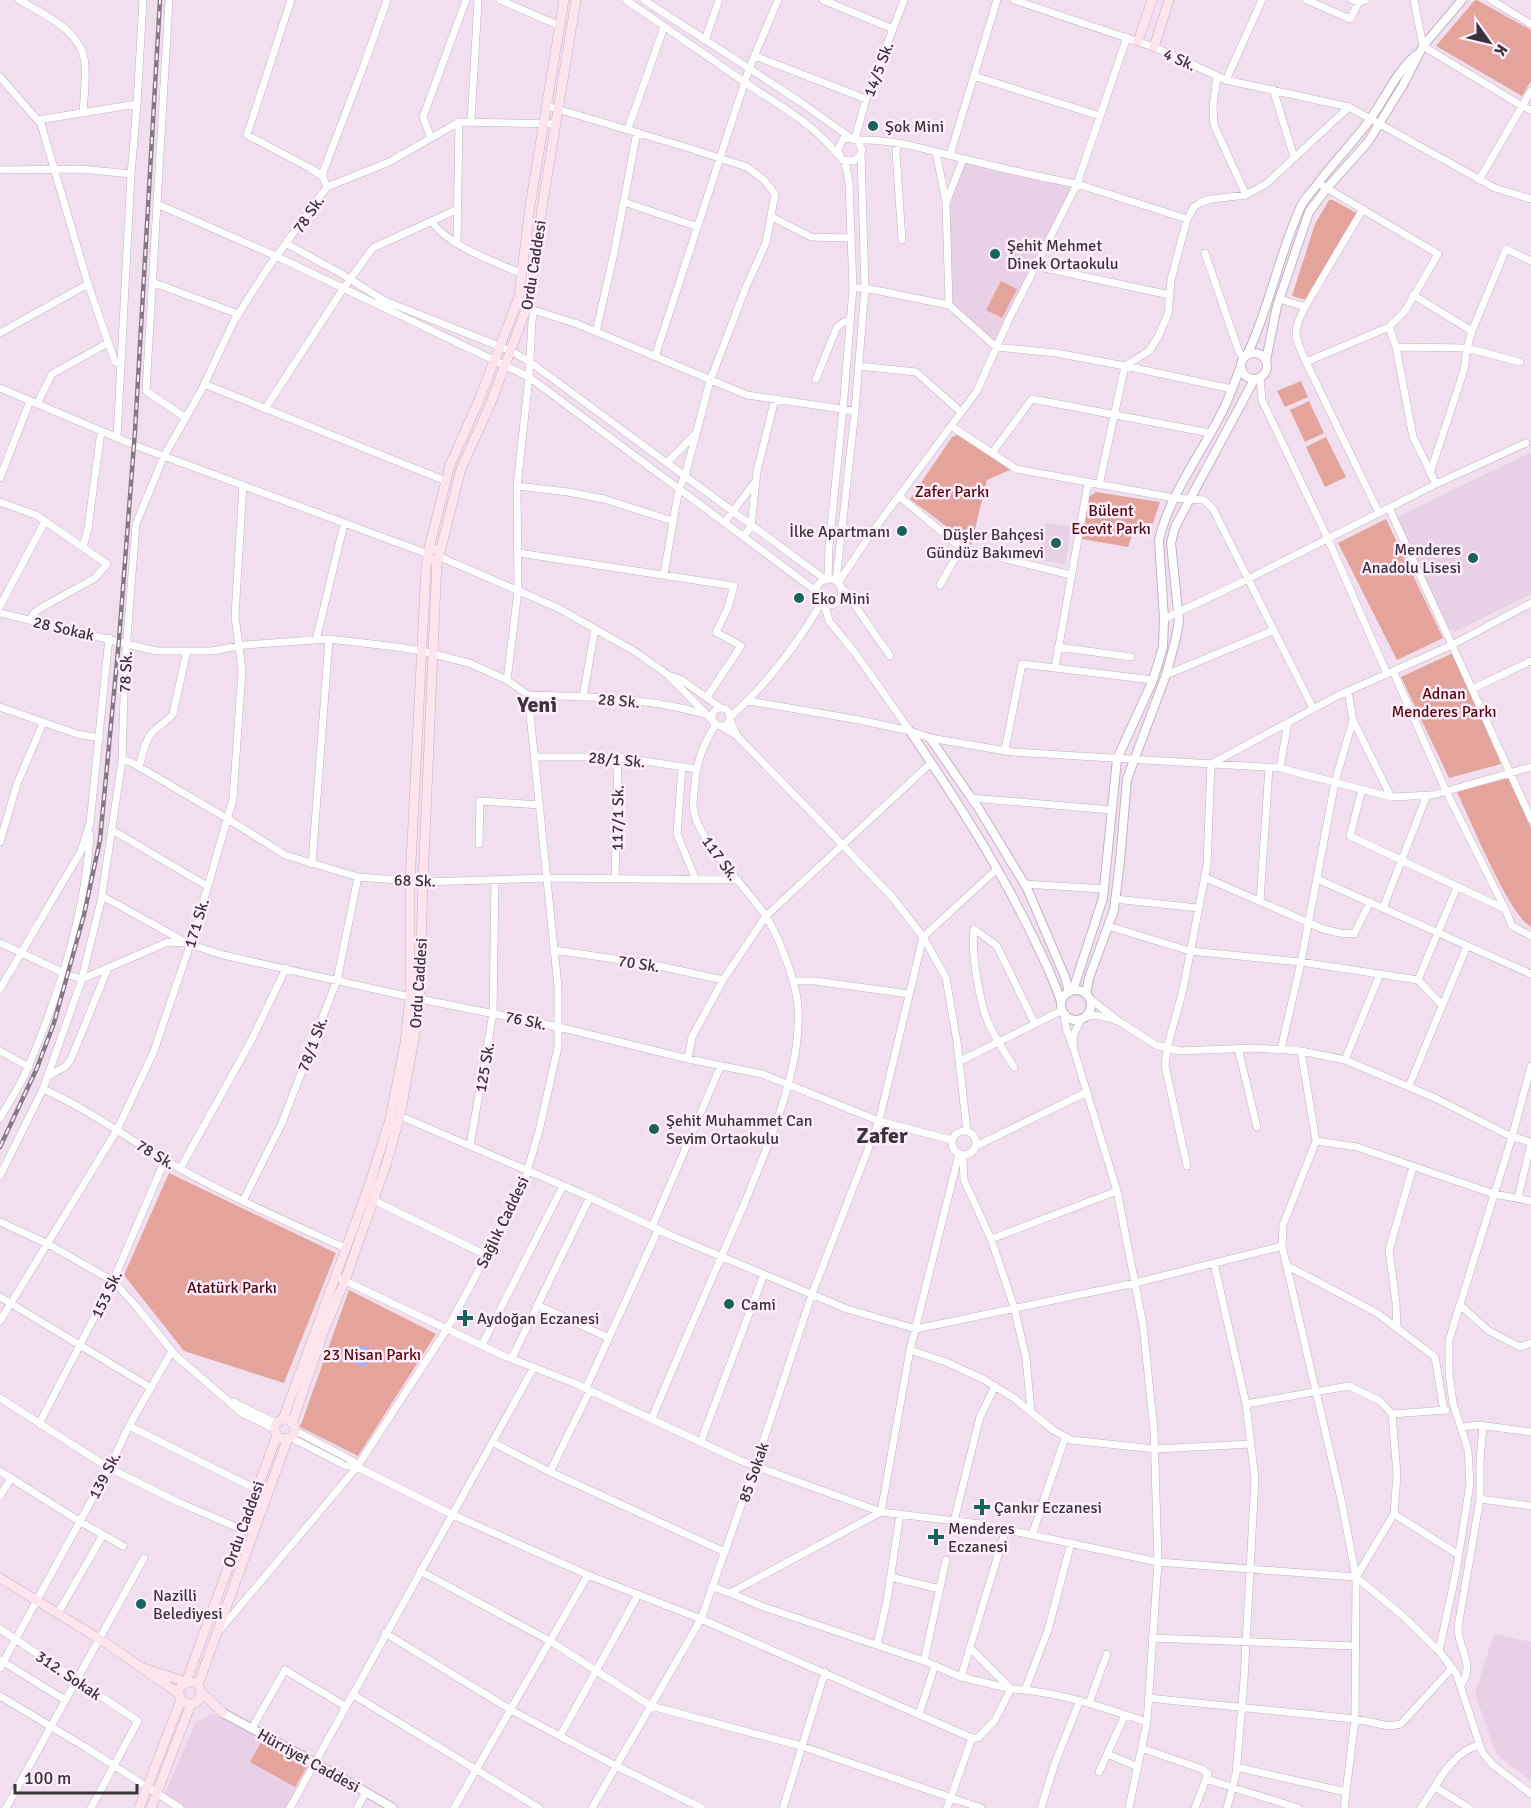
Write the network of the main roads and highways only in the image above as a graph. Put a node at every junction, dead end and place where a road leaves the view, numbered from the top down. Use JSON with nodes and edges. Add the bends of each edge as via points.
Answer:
{"nodes":[{"id":1,"x":564,"y":0,"type":"edge"},
{"id":2,"x":576,"y":0,"type":"edge"},
{"id":3,"x":1152,"y":0,"type":"edge"},
{"id":4,"x":1170,"y":0,"type":"edge"},
{"id":5,"x":1138,"y":41,"type":"road end"},
{"id":6,"x":1154,"y":47,"type":"road end"},
{"id":7,"x":434,"y":556,"type":"junction"},
{"id":8,"x":340,"y":1279,"type":"junction"},
{"id":9,"x":284,"y":1429,"type":"junction"},
{"id":10,"x":0,"y":1578,"type":"edge"},
{"id":11,"x":140,"y":1667,"type":"junction"},
{"id":12,"x":186,"y":1682,"type":"junction"},
{"id":13,"x":200,"y":1689,"type":"junction"},
{"id":14,"x":180,"y":1697,"type":"junction"},
{"id":15,"x":193,"y":1703,"type":"junction"},
{"id":16,"x":139,"y":1808,"type":"edge"},
{"id":17,"x":151,"y":1808,"type":"edge"}],
"edges":[{"from":1,"to":7,"type":"main road","name":"Ordu Caddesi","via":[[519,297],[450,465]]},
{"from":2,"to":7,"type":"main road","name":"Ordu Caddesi","via":[[531,309],[461,469]]},
{"from":3,"to":5,"type":"main road"},
{"from":4,"to":6,"type":"main road"},
{"from":7,"to":8,"type":"main road","name":"Ordu Caddesi","via":[[422,651],[410,997],[405,1042],[390,1119],[345,1248]]},
{"from":7,"to":8,"type":"main road","name":"Ordu Caddesi","via":[[434,654],[420,998],[400,1116],[373,1200]]},
{"from":8,"to":9,"type":"main road","name":"Ordu Caddesi","via":[[325,1328]]},
{"from":9,"to":12,"type":"main road","name":"Ordu Caddesi","via":[[256,1489]]},
{"from":9,"to":13,"type":"main road","name":"Ordu Caddesi"},
{"from":10,"to":11,"type":"main road"},
{"from":11,"to":12,"type":"main road"},
{"from":11,"to":14,"type":"main road"},
{"from":12,"to":13,"type":"main road","via":[[193,1682]]},
{"from":12,"to":14,"type":"main road","via":[[180,1686]]},
{"from":13,"to":15,"type":"main road","via":[[199,1698]]},
{"from":13,"to":15,"type":"main road","name":"Hürriyet Caddesi","via":[[223,1713]]},
{"from":14,"to":15,"type":"main road"},
{"from":14,"to":16,"type":"main road"},
{"from":15,"to":17,"type":"main road"}]}
